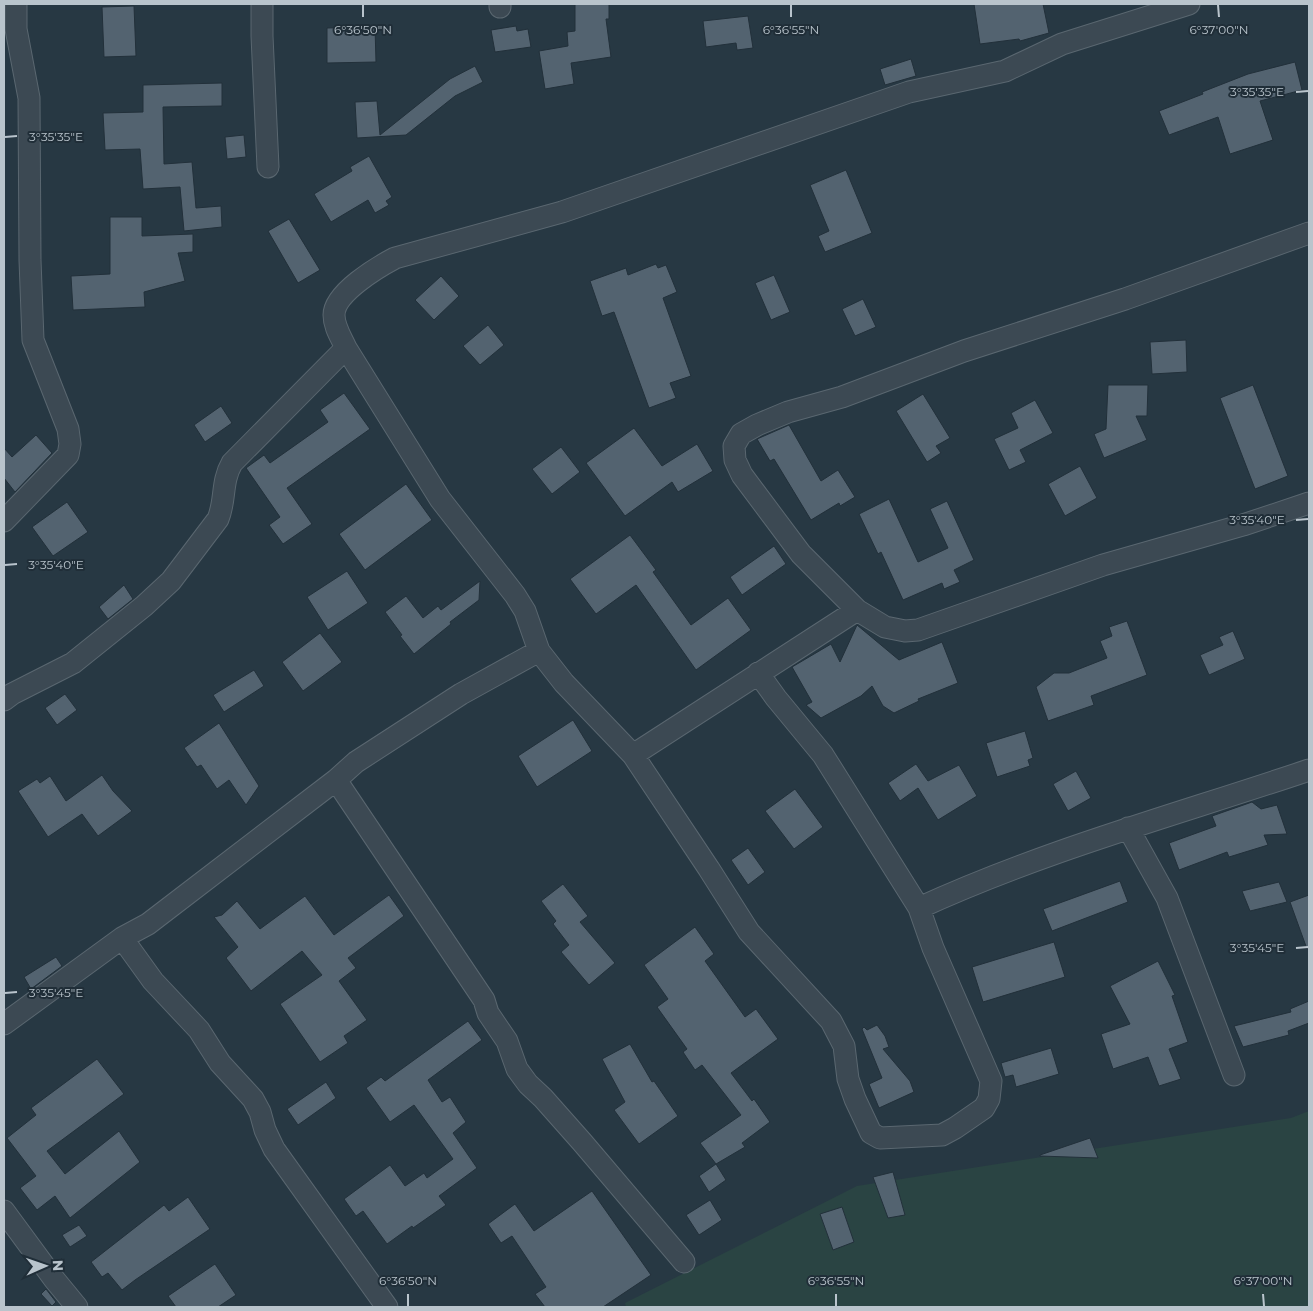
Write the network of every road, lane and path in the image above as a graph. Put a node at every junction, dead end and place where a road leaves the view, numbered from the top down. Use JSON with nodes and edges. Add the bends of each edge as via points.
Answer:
{"nodes":[{"id":1,"x":16,"y":4,"type":"edge"},
{"id":2,"x":262,"y":4,"type":"edge"},
{"id":3,"x":1189,"y":4,"type":"edge"},
{"id":4,"x":268,"y":167,"type":"dead end"},
{"id":5,"x":1309,"y":233,"type":"edge"},
{"id":6,"x":346,"y":348,"type":"junction"},
{"id":7,"x":1309,"y":503,"type":"edge"},
{"id":8,"x":4,"y":521,"type":"edge"},
{"id":9,"x":857,"y":610,"type":"junction"},
{"id":10,"x":539,"y":651,"type":"junction"},
{"id":11,"x":758,"y":673,"type":"junction"},
{"id":12,"x":4,"y":700,"type":"edge"},
{"id":13,"x":634,"y":755,"type":"junction"},
{"id":14,"x":1309,"y":770,"type":"edge"},
{"id":15,"x":336,"y":780,"type":"junction"},
{"id":16,"x":1128,"y":828,"type":"junction"},
{"id":17,"x":920,"y":908,"type":"junction"},
{"id":18,"x":122,"y":938,"type":"junction"},
{"id":19,"x":4,"y":1024,"type":"edge"},
{"id":20,"x":1234,"y":1075,"type":"dead end"},
{"id":21,"x":4,"y":1212,"type":"edge"},
{"id":22,"x":684,"y":1262,"type":"dead end"},
{"id":23,"x":77,"y":1307,"type":"edge"},
{"id":24,"x":387,"y":1307,"type":"edge"}],
"edges":[{"from":1,"to":8,"type":"street","via":[[16,29],[29,98],[33,340],[68,429],[70,444],[68,455]]},
{"from":2,"to":4,"type":"street"},
{"from":3,"to":6,"type":"street","via":[[1062,44],[1004,71],[909,92],[562,212],[395,258],[376,268],[340,301],[334,313]]},
{"from":5,"to":9,"type":"street","via":[[1125,299],[964,351],[842,397],[788,412],[741,434],[734,446],[735,460],[742,475],[801,554]]},
{"from":6,"to":10,"type":"street","via":[[440,500],[516,594]]},
{"from":6,"to":12,"type":"street","via":[[232,463],[226,473],[218,519],[172,581],[73,663]]},
{"from":7,"to":9,"type":"street","via":[[1103,565],[918,630],[885,627]]},
{"from":9,"to":11,"type":"street"},
{"from":10,"to":13,"type":"street","via":[[564,683]]},
{"from":10,"to":15,"type":"street","via":[[461,694],[356,762]]},
{"from":11,"to":13,"type":"street"},
{"from":11,"to":17,"type":"street","via":[[823,755]]},
{"from":13,"to":17,"type":"street","via":[[749,932],[831,1021],[844,1046],[848,1079],[855,1099],[871,1134],[880,1138],[942,1135],[984,1108],[991,1090]]},
{"from":14,"to":16,"type":"street"},
{"from":15,"to":18,"type":"street","via":[[148,924]]},
{"from":15,"to":22,"type":"street","via":[[479,992],[488,1014],[507,1041],[517,1069]]},
{"from":16,"to":17,"type":"street"},
{"from":16,"to":20,"type":"street","via":[[1167,898]]},
{"from":18,"to":19,"type":"street"},
{"from":18,"to":24,"type":"street","via":[[153,980],[199,1030],[220,1063],[253,1099],[274,1148]]},
{"from":21,"to":23,"type":"street"}]}
